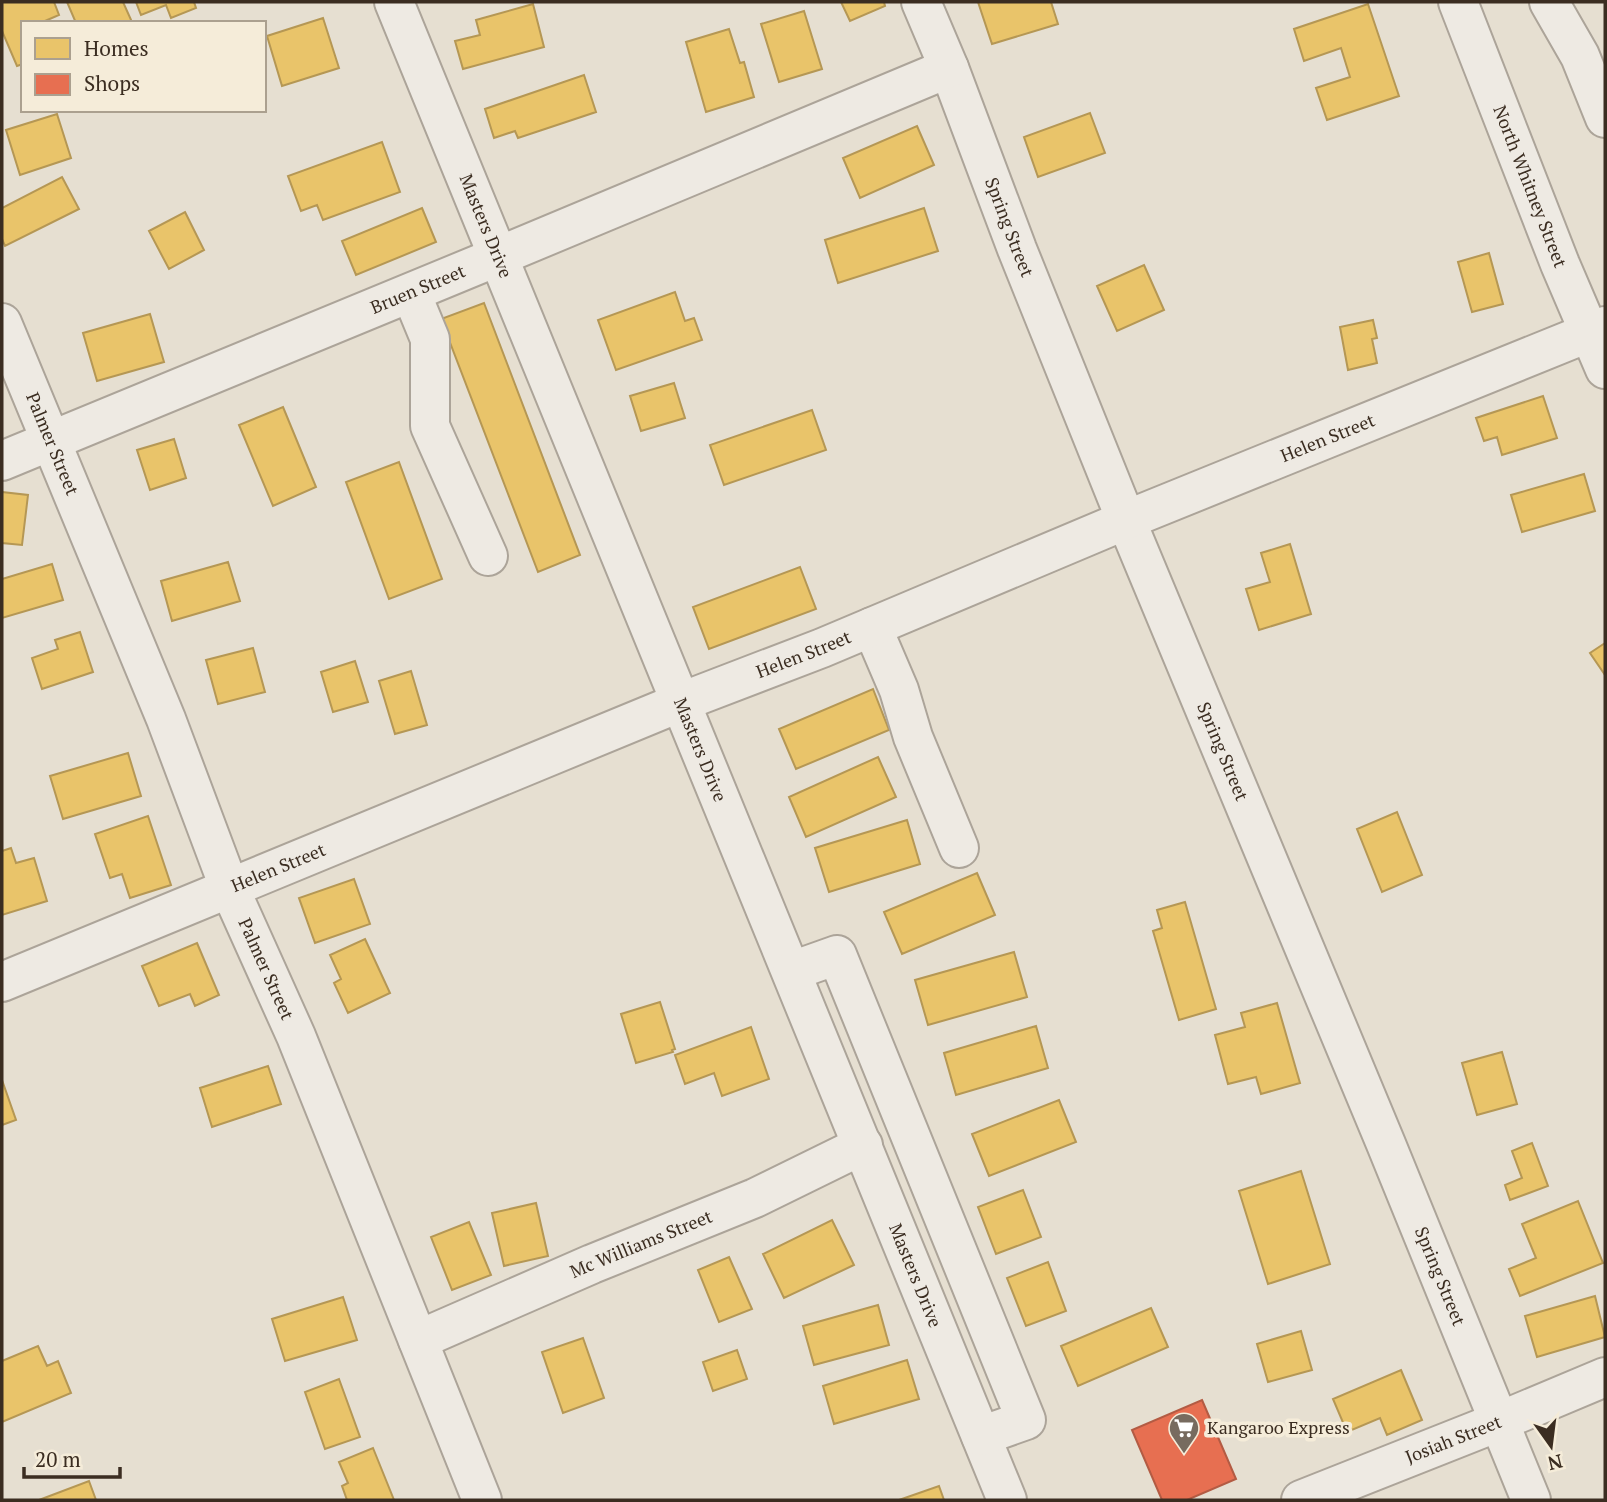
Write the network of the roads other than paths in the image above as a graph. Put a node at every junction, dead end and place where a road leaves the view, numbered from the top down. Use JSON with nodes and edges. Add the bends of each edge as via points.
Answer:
{"nodes":[{"id":1,"x":394,"y":2,"type":"edge"},
{"id":2,"x":921,"y":2,"type":"edge"},
{"id":3,"x":1458,"y":2,"type":"edge"},
{"id":4,"x":1549,"y":2,"type":"edge"},
{"id":5,"x":948,"y":68,"type":"junction"},
{"id":6,"x":1605,"y":118,"type":"edge"},
{"id":7,"x":499,"y":256,"type":"junction"},
{"id":8,"x":411,"y":293,"type":"junction"},
{"id":9,"x":2,"y":323,"type":"edge"},
{"id":10,"x":1597,"y":329,"type":"edge"},
{"id":11,"x":1605,"y":369,"type":"edge"},
{"id":12,"x":50,"y":441,"type":"junction"},
{"id":13,"x":2,"y":461,"type":"edge"},
{"id":14,"x":1125,"y":520,"type":"junction"},
{"id":15,"x":488,"y":556,"type":"dead end"},
{"id":16,"x":872,"y":627,"type":"junction"},
{"id":17,"x":681,"y":702,"type":"junction"},
{"id":18,"x":959,"y":848,"type":"dead end"},
{"id":19,"x":229,"y":887,"type":"junction"},
{"id":20,"x":792,"y":971,"type":"junction"},
{"id":21,"x":2,"y":982,"type":"edge"},
{"id":22,"x":863,"y":1144,"type":"junction"},
{"id":23,"x":418,"y":1340,"type":"junction"},
{"id":24,"x":1605,"y":1377,"type":"edge"},
{"id":25,"x":1498,"y":1422,"type":"junction"},
{"id":26,"x":981,"y":1436,"type":"junction"},
{"id":27,"x":482,"y":1500,"type":"edge"},
{"id":28,"x":1007,"y":1500,"type":"edge"},
{"id":29,"x":1301,"y":1500,"type":"edge"},
{"id":30,"x":1531,"y":1500,"type":"edge"}],
"edges":[{"from":1,"to":7,"type":"street","name":"Masters Drive"},
{"from":2,"to":5,"type":"street","name":"Spring Street"},
{"from":3,"to":10,"type":"street","name":"North Whitney Street","via":[[1560,264]]},
{"from":4,"to":6,"type":"street","via":[[1580,55]]},
{"from":5,"to":7,"type":"street","name":"Bruen Street"},
{"from":5,"to":14,"type":"street","name":"Spring Street"},
{"from":7,"to":8,"type":"street","name":"Bruen Street"},
{"from":7,"to":17,"type":"street","name":"Masters Drive"},
{"from":8,"to":12,"type":"street","name":"Bruen Street"},
{"from":8,"to":15,"type":"street","via":[[430,339],[430,426]]},
{"from":9,"to":12,"type":"street","name":"Palmer Street"},
{"from":10,"to":11,"type":"street","name":"North Whitney Street"},
{"from":10,"to":14,"type":"street","name":"Helen Street"},
{"from":12,"to":13,"type":"street","name":"Bruen Street"},
{"from":12,"to":19,"type":"street","name":"Palmer Street","via":[[166,719]]},
{"from":14,"to":16,"type":"street","name":"Helen Street"},
{"from":14,"to":25,"type":"street","name":"Spring Street"},
{"from":16,"to":17,"type":"street","name":"Helen Street"},
{"from":16,"to":18,"type":"street"},
{"from":17,"to":19,"type":"street","name":"Helen Street"},
{"from":17,"to":20,"type":"street","name":"Masters Drive"},
{"from":19,"to":21,"type":"street","name":"Helen Street"},
{"from":19,"to":23,"type":"street","name":"Palmer Street","via":[[296,1036]]},
{"from":20,"to":22,"type":"street","name":"Masters Drive"},
{"from":20,"to":26,"type":"street","via":[[837,955],[969,1278],[1026,1420]]},
{"from":22,"to":23,"type":"street","name":"Mc Williams Street","via":[[755,1198]]},
{"from":22,"to":26,"type":"street","name":"Masters Drive"},
{"from":23,"to":27,"type":"street","name":"Palmer Street"},
{"from":24,"to":25,"type":"street","name":"Josiah Street"},
{"from":25,"to":29,"type":"street","name":"Josiah Street"},
{"from":25,"to":30,"type":"street","name":"Spring Street"},
{"from":26,"to":28,"type":"street","name":"Masters Drive"}]}
